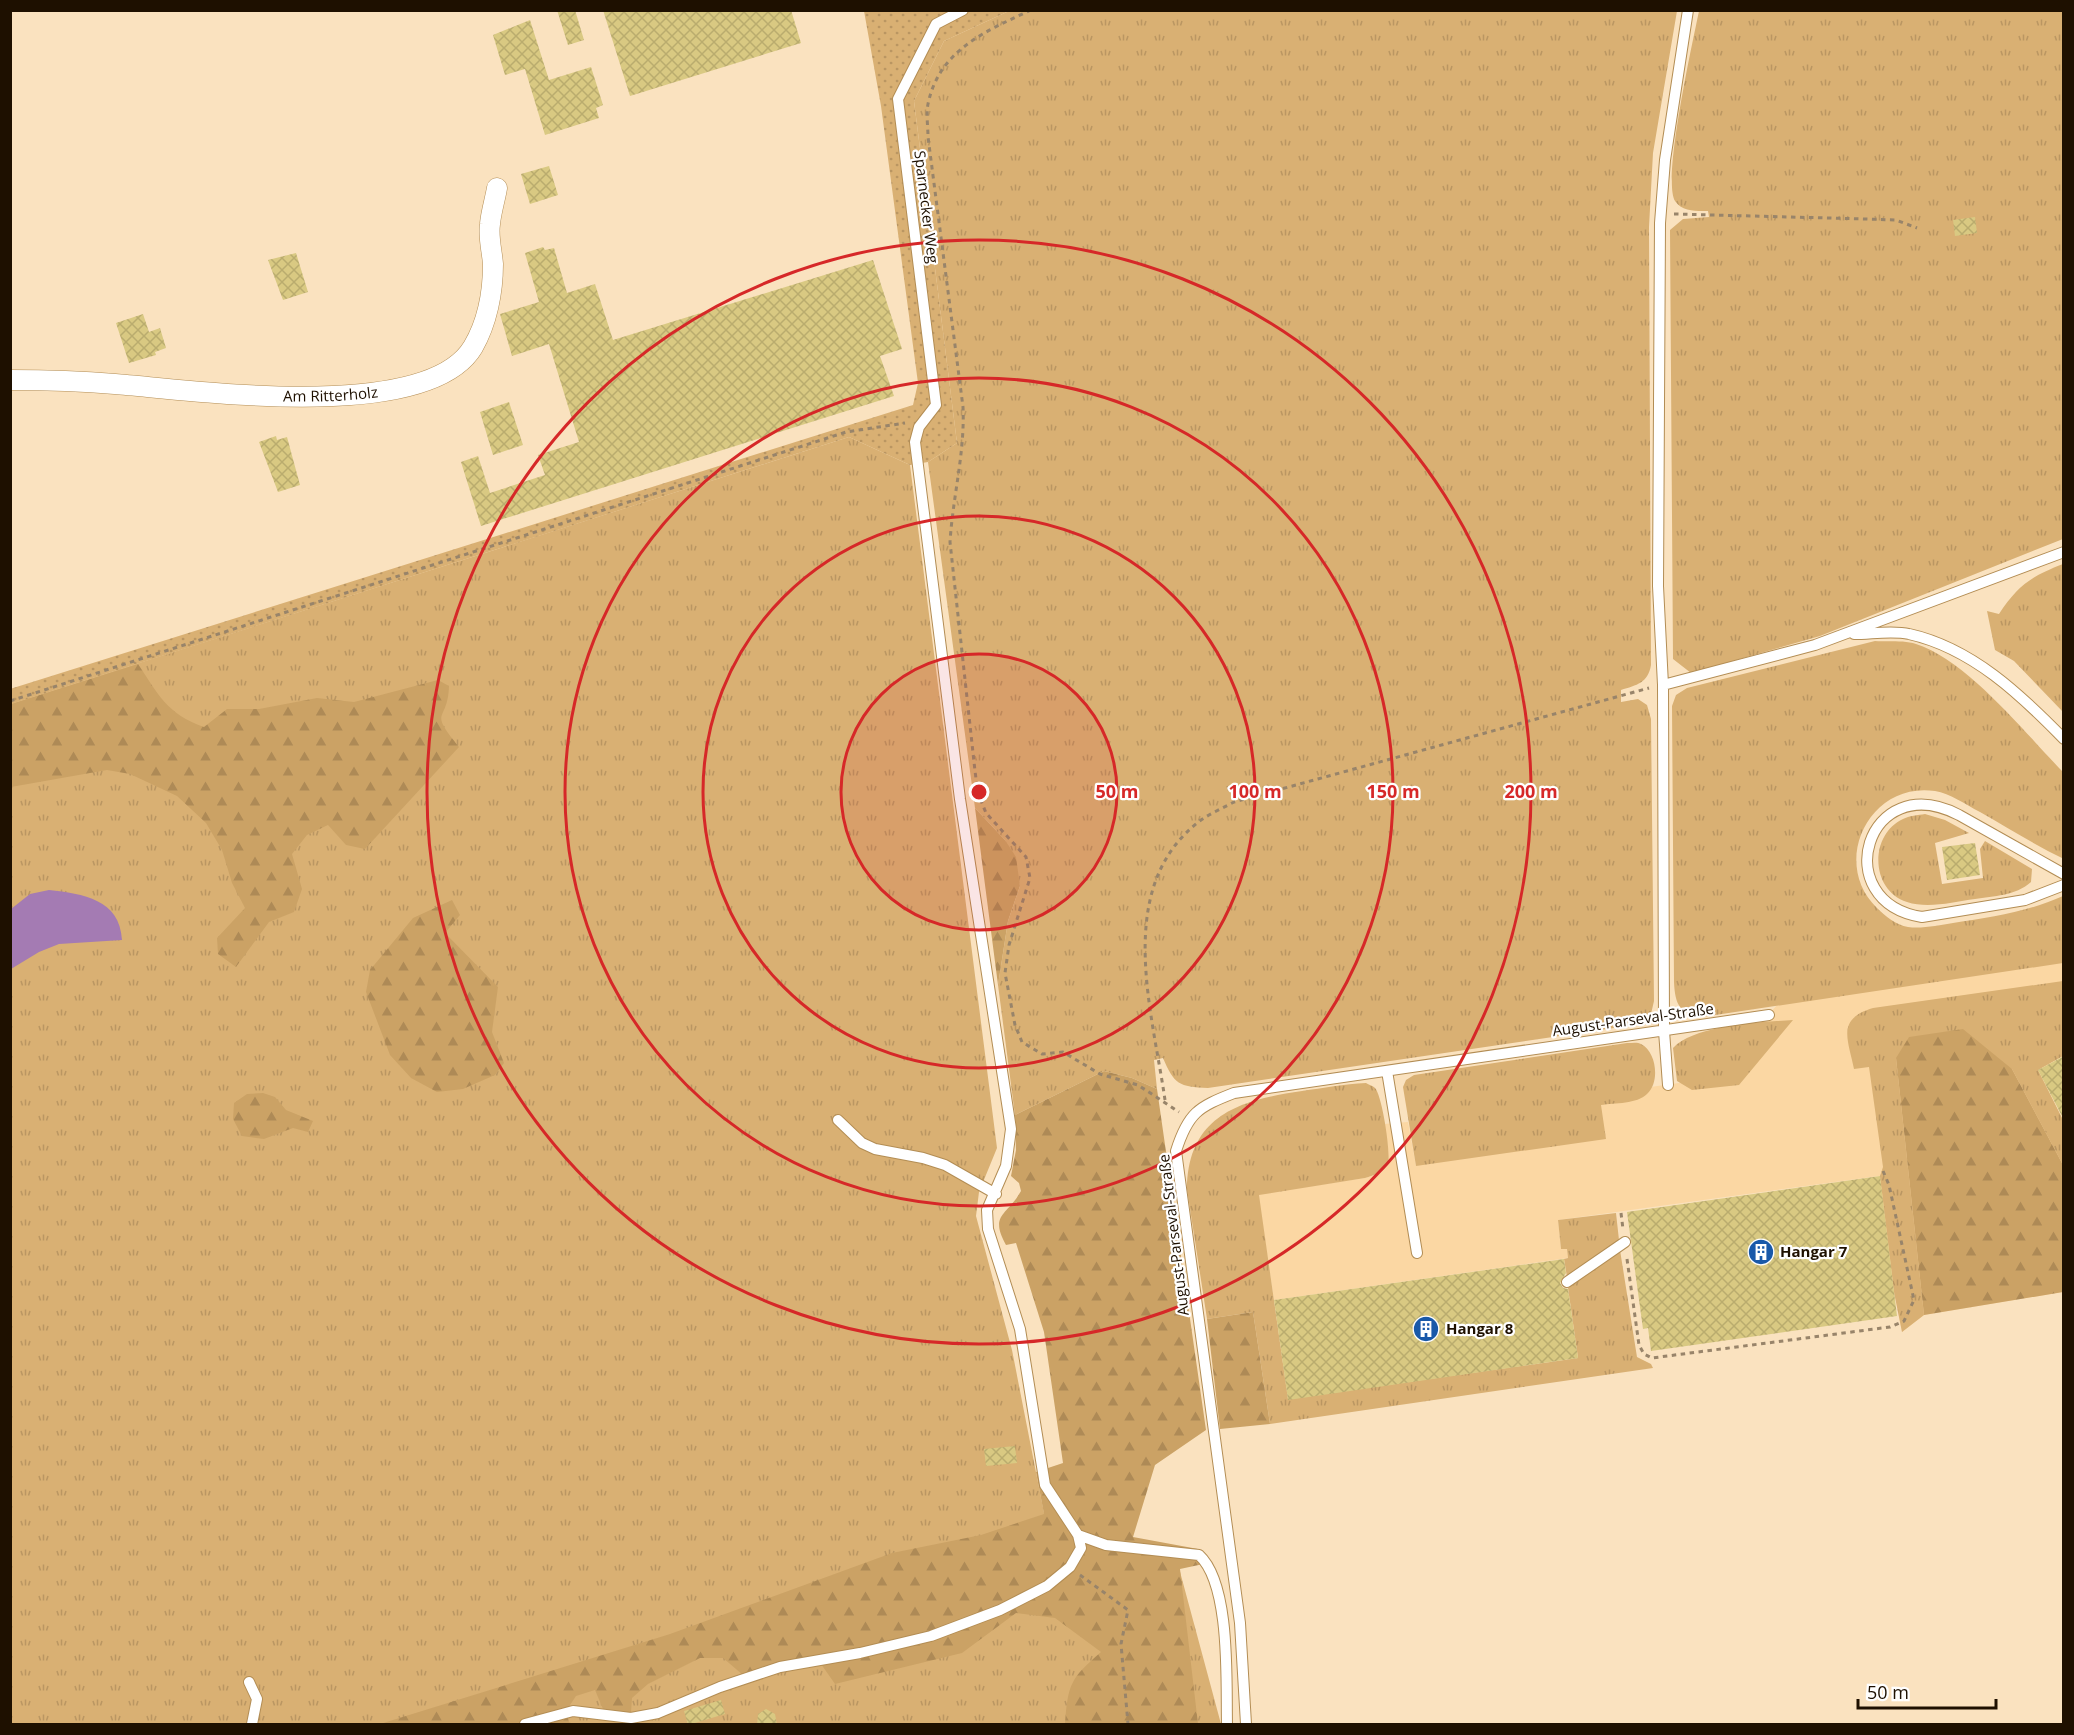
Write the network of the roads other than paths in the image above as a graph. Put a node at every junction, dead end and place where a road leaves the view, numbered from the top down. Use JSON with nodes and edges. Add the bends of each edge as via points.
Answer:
{"nodes":[{"id":1,"x":963,"y":10,"type":"edge"},
{"id":2,"x":1688,"y":10,"type":"edge"},
{"id":3,"x":497,"y":188,"type":"dead end"},
{"id":4,"x":10,"y":380,"type":"edge"},
{"id":5,"x":2064,"y":552,"type":"edge"},
{"id":6,"x":1845,"y":634,"type":"junction"},
{"id":7,"x":1662,"y":685,"type":"junction"},
{"id":8,"x":2064,"y":739,"type":"edge"},
{"id":9,"x":2064,"y":874,"type":"edge"},
{"id":10,"x":2064,"y":885,"type":"edge"},
{"id":11,"x":1769,"y":1015,"type":"dead end"},
{"id":12,"x":1664,"y":1031,"type":"junction"},
{"id":13,"x":1387,"y":1071,"type":"junction"},
{"id":14,"x":1668,"y":1085,"type":"dead end"},
{"id":15,"x":838,"y":1120,"type":"dead end"},
{"id":16,"x":996,"y":1194,"type":"junction"},
{"id":17,"x":1625,"y":1242,"type":"road end"},
{"id":18,"x":1417,"y":1253,"type":"dead end"},
{"id":19,"x":1568,"y":1282,"type":"dead end"},
{"id":20,"x":1078,"y":1535,"type":"junction"},
{"id":21,"x":249,"y":1682,"type":"dead end"},
{"id":22,"x":252,"y":1725,"type":"edge"},
{"id":23,"x":525,"y":1725,"type":"edge"},
{"id":24,"x":1227,"y":1725,"type":"edge"},
{"id":25,"x":1246,"y":1725,"type":"edge"}],
"edges":[{"from":1,"to":16,"type":"lane","name":"Sparnecker Weg","via":[[936,24],[898,99],[936,405],[919,427],[915,442],[917,464],[960,799],[1011,1129],[1006,1166]]},
{"from":2,"to":7,"type":"lane","via":[[1666,149],[1661,213],[1658,586]]},
{"from":3,"to":4,"type":"street","name":"Am Ritterholz","via":[[489,226],[493,266],[488,313],[473,348],[454,369],[432,381],[366,394],[264,397]]},
{"from":5,"to":6,"type":"lane"},
{"from":6,"to":7,"type":"lane"},
{"from":6,"to":8,"type":"lane","via":[[1908,634],[1944,646],[1995,676]]},
{"from":7,"to":12,"type":"lane"},
{"from":9,"to":10,"type":"lane","via":[[1942,806],[1927,802],[1910,804],[1894,812],[1871,838],[1867,871],[1880,896],[1906,915],[1922,917],[2025,900]]},
{"from":11,"to":12,"type":"lane","name":"August-Parseval-Straße"},
{"from":12,"to":13,"type":"lane","name":"August-Parseval-Straße"},
{"from":12,"to":14,"type":"lane"},
{"from":13,"to":18,"type":"lane"},
{"from":13,"to":25,"type":"lane","name":"August-Parseval-Straße","via":[[1234,1093],[1201,1106],[1182,1131],[1176,1151],[1240,1623]]},
{"from":15,"to":16,"type":"lane","via":[[862,1143],[945,1165]]},
{"from":16,"to":20,"type":"lane","via":[[987,1210],[988,1229],[1020,1329],[1045,1485]]},
{"from":17,"to":19,"type":"lane"},
{"from":20,"to":23,"type":"lane","via":[[1081,1548],[1070,1567],[1047,1586],[1000,1610],[931,1636],[780,1667],[658,1713],[630,1718],[573,1711]]},
{"from":20,"to":24,"type":"lane","via":[[1106,1545],[1199,1555],[1208,1563],[1218,1589],[1226,1642]]},
{"from":21,"to":22,"type":"lane","via":[[257,1699]]}]}
